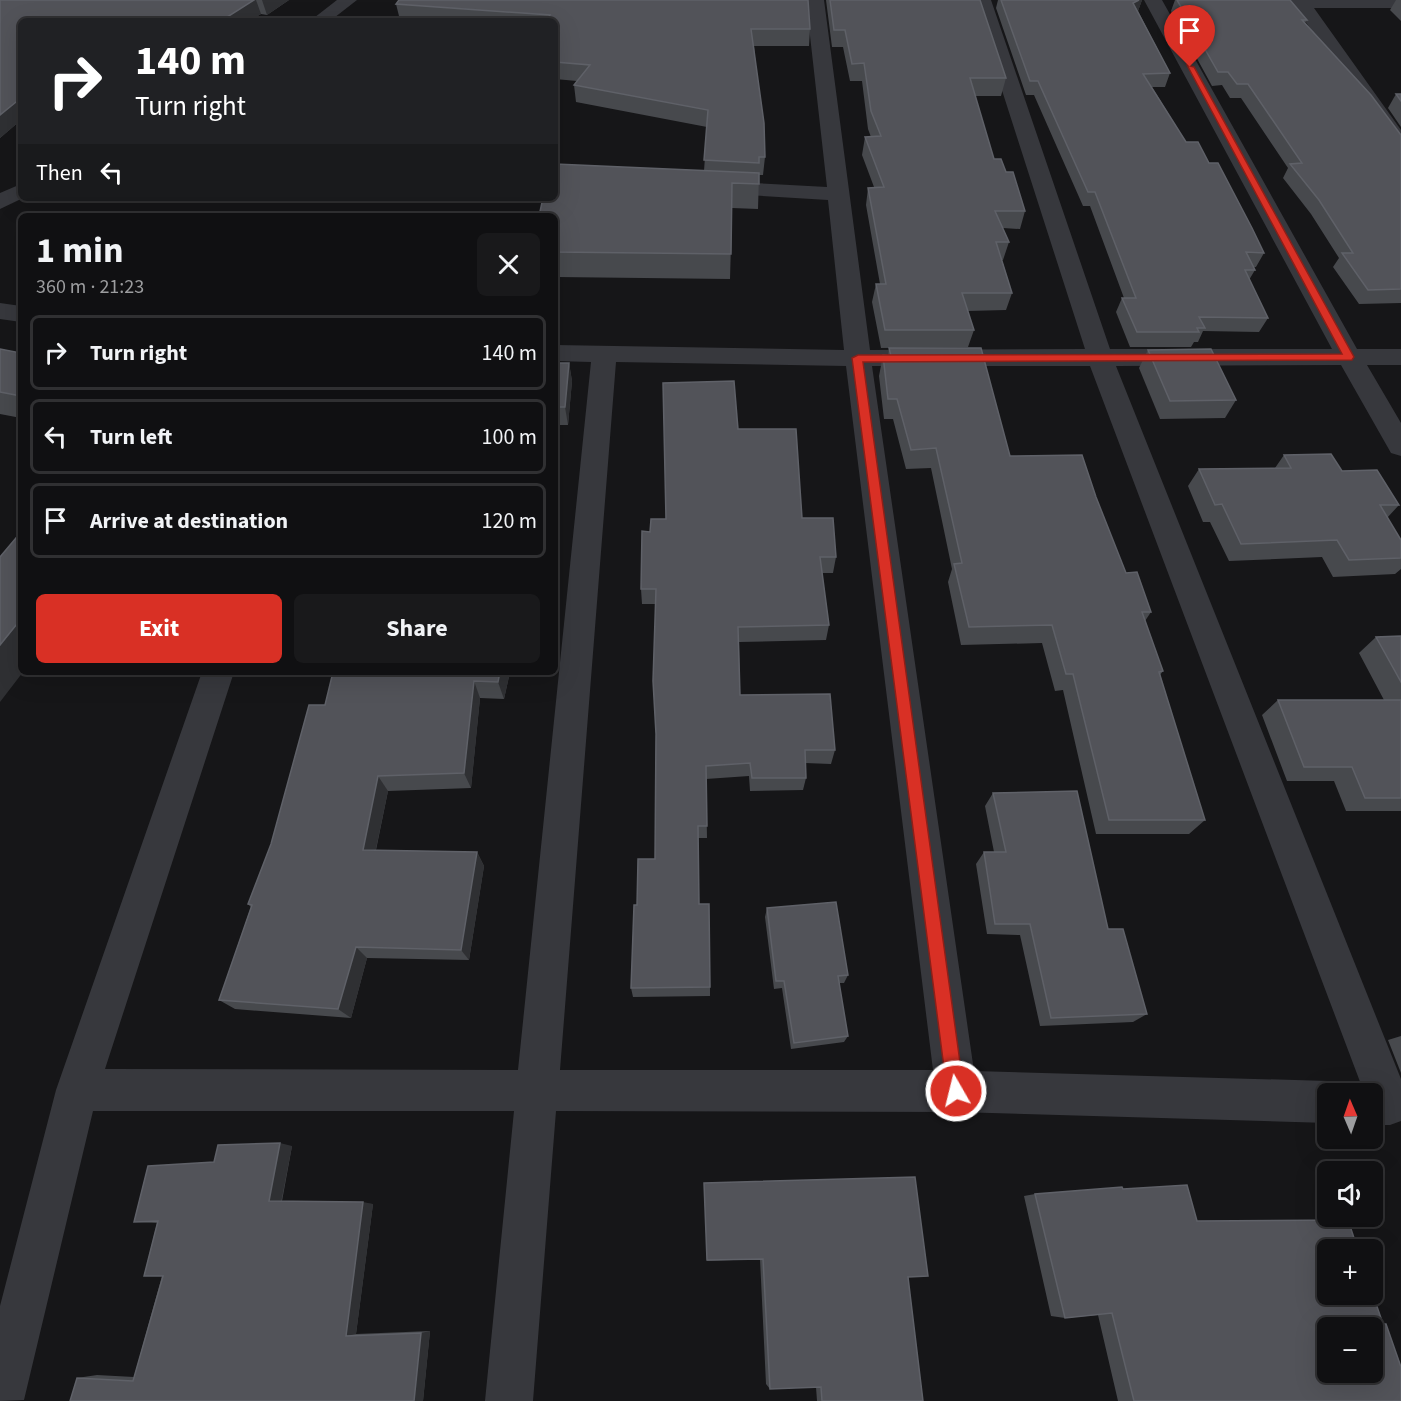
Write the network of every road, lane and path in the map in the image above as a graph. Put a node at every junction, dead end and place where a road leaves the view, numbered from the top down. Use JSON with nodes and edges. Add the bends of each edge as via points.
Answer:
{"nodes":[{"id":1,"x":348,"y":0,"type":"edge"},
{"id":2,"x":815,"y":0,"type":"edge"},
{"id":3,"x":959,"y":0,"type":"edge"},
{"id":4,"x":982,"y":0,"type":"edge"},
{"id":5,"x":1005,"y":1,"type":"edge"},
{"id":6,"x":1300,"y":1,"type":"edge"},
{"id":7,"x":1147,"y":3,"type":"edge"},
{"id":8,"x":1234,"y":3,"type":"edge"},
{"id":9,"x":1401,"y":3,"type":"edge"},
{"id":10,"x":1178,"y":4,"type":"edge"},
{"id":11,"x":323,"y":18,"type":"edge"},
{"id":12,"x":1401,"y":144,"type":"edge"},
{"id":13,"x":698,"y":186,"type":"edge"},
{"id":14,"x":18,"y":192,"type":"edge"},
{"id":15,"x":840,"y":194,"type":"junction"},
{"id":16,"x":0,"y":202,"type":"edge"},
{"id":17,"x":0,"y":312,"type":"edge"},
{"id":18,"x":18,"y":314,"type":"edge"},
{"id":19,"x":558,"y":353,"type":"edge"},
{"id":20,"x":604,"y":354,"type":"junction"},
{"id":21,"x":1349,"y":357,"type":"junction"},
{"id":22,"x":1401,"y":357,"type":"edge"},
{"id":23,"x":858,"y":358,"type":"junction"},
{"id":24,"x":1100,"y":358,"type":"junction"},
{"id":25,"x":1401,"y":446,"type":"edge"},
{"id":26,"x":217,"y":675,"type":"edge"},
{"id":27,"x":1382,"y":1083,"type":"edge"},
{"id":28,"x":1383,"y":1086,"type":"edge"},
{"id":29,"x":77,"y":1090,"type":"junction"},
{"id":30,"x":956,"y":1091,"type":"junction"},
{"id":31,"x":537,"y":1092,"type":"junction"},
{"id":32,"x":1317,"y":1102,"type":"edge"},
{"id":33,"x":1383,"y":1104,"type":"edge"},
{"id":34,"x":0,"y":1400,"type":"edge"},
{"id":35,"x":509,"y":1401,"type":"edge"}],
"edges":[{"from":1,"to":11,"type":"street"},
{"from":2,"to":15,"type":"street"},
{"from":3,"to":4,"type":"street"},
{"from":4,"to":5,"type":"street"},
{"from":4,"to":24,"type":"street"},
{"from":6,"to":8,"type":"street"},
{"from":6,"to":9,"type":"street"},
{"from":6,"to":12,"type":"street"},
{"from":7,"to":10,"type":"street"},
{"from":7,"to":21,"type":"street"},
{"from":13,"to":15,"type":"street"},
{"from":14,"to":16,"type":"street"},
{"from":15,"to":23,"type":"street"},
{"from":17,"to":18,"type":"street"},
{"from":19,"to":20,"type":"street"},
{"from":20,"to":23,"type":"street"},
{"from":20,"to":31,"type":"street"},
{"from":21,"to":22,"type":"street"},
{"from":21,"to":24,"type":"street"},
{"from":21,"to":25,"type":"street"},
{"from":23,"to":24,"type":"street"},
{"from":23,"to":30,"type":"street"},
{"from":24,"to":27,"type":"street"},
{"from":26,"to":29,"type":"street"},
{"from":28,"to":33,"type":"street","via":[[1390,1104]]},
{"from":29,"to":31,"type":"street"},
{"from":29,"to":34,"type":"street"},
{"from":30,"to":31,"type":"street"},
{"from":30,"to":32,"type":"street"},
{"from":31,"to":35,"type":"street"}]}
